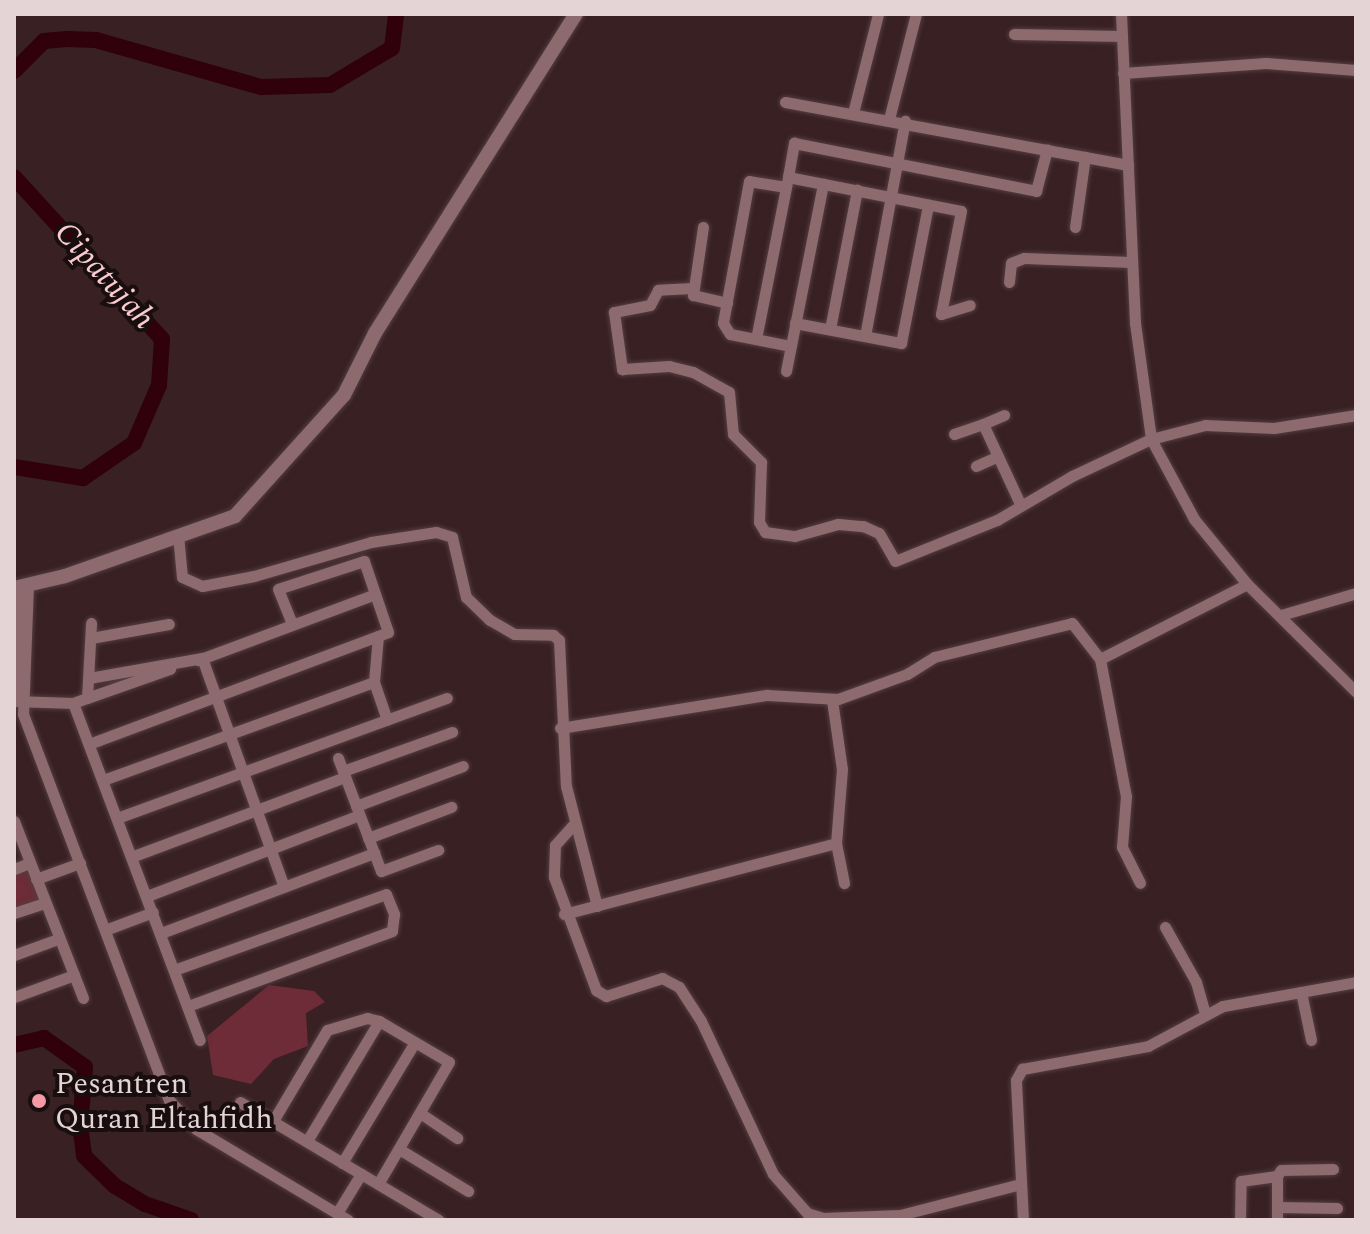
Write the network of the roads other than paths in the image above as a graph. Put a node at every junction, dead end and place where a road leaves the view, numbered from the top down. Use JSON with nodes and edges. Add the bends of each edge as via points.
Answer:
{"nodes":[{"id":1,"x":576,"y":14,"type":"edge"},
{"id":2,"x":878,"y":14,"type":"edge"},
{"id":3,"x":916,"y":14,"type":"edge"},
{"id":4,"x":1121,"y":14,"type":"edge"},
{"id":5,"x":1014,"y":34,"type":"dead end"},
{"id":6,"x":1122,"y":36,"type":"junction"},
{"id":7,"x":1356,"y":70,"type":"edge"},
{"id":8,"x":1123,"y":73,"type":"junction"},
{"id":9,"x":785,"y":102,"type":"dead end"},
{"id":10,"x":853,"y":113,"type":"junction"},
{"id":11,"x":889,"y":119,"type":"junction"},
{"id":12,"x":905,"y":121,"type":"junction"},
{"id":13,"x":1047,"y":149,"type":"junction"},
{"id":14,"x":1085,"y":157,"type":"junction"},
{"id":15,"x":898,"y":164,"type":"junction"},
{"id":16,"x":1128,"y":165,"type":"junction"},
{"id":17,"x":787,"y":182,"type":"junction"},
{"id":18,"x":823,"y":184,"type":"junction"},
{"id":19,"x":857,"y":190,"type":"junction"},
{"id":20,"x":892,"y":197,"type":"junction"},
{"id":21,"x":928,"y":205,"type":"junction"},
{"id":22,"x":703,"y":227,"type":"dead end"},
{"id":23,"x":1075,"y":227,"type":"dead end"},
{"id":24,"x":1131,"y":262,"type":"junction"},
{"id":25,"x":1009,"y":282,"type":"dead end"},
{"id":26,"x":692,"y":288,"type":"junction"},
{"id":27,"x":727,"y":303,"type":"junction"},
{"id":28,"x":970,"y":305,"type":"dead end"},
{"id":29,"x":795,"y":323,"type":"junction"},
{"id":30,"x":830,"y":329,"type":"junction"},
{"id":31,"x":865,"y":336,"type":"junction"},
{"id":32,"x":756,"y":339,"type":"junction"},
{"id":33,"x":790,"y":346,"type":"junction"},
{"id":34,"x":786,"y":371,"type":"dead end"},
{"id":35,"x":1004,"y":415,"type":"dead end"},
{"id":36,"x":1356,"y":415,"type":"edge"},
{"id":37,"x":983,"y":424,"type":"junction"},
{"id":38,"x":954,"y":434,"type":"dead end"},
{"id":39,"x":1151,"y":439,"type":"junction"},
{"id":40,"x":996,"y":457,"type":"junction"},
{"id":41,"x":976,"y":466,"type":"dead end"},
{"id":42,"x":1021,"y":506,"type":"junction"},
{"id":43,"x":178,"y":535,"type":"junction"},
{"id":44,"x":1247,"y":584,"type":"junction"},
{"id":45,"x":20,"y":587,"type":"edge"},
{"id":46,"x":1356,"y":593,"type":"edge"},
{"id":47,"x":375,"y":594,"type":"junction"},
{"id":48,"x":1281,"y":615,"type":"junction"},
{"id":49,"x":91,"y":623,"type":"dead end"},
{"id":50,"x":169,"y":624,"type":"dead end"},
{"id":51,"x":292,"y":624,"type":"junction"},
{"id":52,"x":378,"y":636,"type":"junction"},
{"id":53,"x":91,"y":638,"type":"junction"},
{"id":54,"x":202,"y":658,"type":"junction"},
{"id":55,"x":1100,"y":659,"type":"junction"},
{"id":56,"x":89,"y":678,"type":"junction"},
{"id":57,"x":374,"y":682,"type":"junction"},
{"id":58,"x":1356,"y":692,"type":"edge"},
{"id":59,"x":216,"y":697,"type":"junction"},
{"id":60,"x":87,"y":698,"type":"junction"},
{"id":61,"x":447,"y":698,"type":"dead end"},
{"id":62,"x":832,"y":700,"type":"junction"},
{"id":63,"x":24,"y":701,"type":"junction"},
{"id":64,"x":73,"y":703,"type":"junction"},
{"id":65,"x":387,"y":720,"type":"junction"},
{"id":66,"x":560,"y":728,"type":"junction"},
{"id":67,"x":452,"y":732,"type":"dead end"},
{"id":68,"x":231,"y":734,"type":"junction"},
{"id":69,"x":89,"y":744,"type":"junction"},
{"id":70,"x":338,"y":758,"type":"dead end"},
{"id":71,"x":463,"y":766,"type":"dead end"},
{"id":72,"x":242,"y":773,"type":"junction"},
{"id":73,"x":344,"y":774,"type":"junction"},
{"id":74,"x":103,"y":780,"type":"junction"},
{"id":75,"x":451,"y":807,"type":"dead end"},
{"id":76,"x":255,"y":810,"type":"junction"},
{"id":77,"x":358,"y":810,"type":"junction"},
{"id":78,"x":117,"y":818,"type":"junction"},
{"id":79,"x":15,"y":823,"type":"edge"},
{"id":80,"x":573,"y":825,"type":"junction"},
{"id":81,"x":368,"y":838,"type":"junction"},
{"id":82,"x":836,"y":843,"type":"junction"},
{"id":83,"x":270,"y":849,"type":"junction"},
{"id":84,"x":438,"y":850,"type":"dead end"},
{"id":85,"x":374,"y":853,"type":"junction"},
{"id":86,"x":131,"y":857,"type":"junction"},
{"id":87,"x":30,"y":863,"type":"junction"},
{"id":88,"x":80,"y":863,"type":"junction"},
{"id":89,"x":14,"y":869,"type":"edge"},
{"id":90,"x":36,"y":879,"type":"junction"},
{"id":91,"x":844,"y":883,"type":"dead end"},
{"id":92,"x":1140,"y":883,"type":"dead end"},
{"id":93,"x":284,"y":887,"type":"junction"},
{"id":94,"x":147,"y":896,"type":"junction"},
{"id":95,"x":45,"y":903,"type":"junction"},
{"id":96,"x":597,"y":906,"type":"junction"},
{"id":97,"x":153,"y":912,"type":"junction"},
{"id":98,"x":14,"y":913,"type":"edge"},
{"id":99,"x":564,"y":914,"type":"junction"},
{"id":100,"x":1165,"y":927,"type":"dead end"},
{"id":101,"x":105,"y":930,"type":"junction"},
{"id":102,"x":161,"y":933,"type":"junction"},
{"id":103,"x":58,"y":939,"type":"junction"},
{"id":104,"x":14,"y":955,"type":"edge"},
{"id":105,"x":174,"y":970,"type":"junction"},
{"id":106,"x":74,"y":975,"type":"junction"},
{"id":107,"x":1356,"y":982,"type":"edge"},
{"id":108,"x":1301,"y":992,"type":"junction"},
{"id":109,"x":14,"y":997,"type":"edge"},
{"id":110,"x":83,"y":998,"type":"dead end"},
{"id":111,"x":188,"y":1006,"type":"junction"},
{"id":112,"x":1205,"y":1013,"type":"junction"},
{"id":113,"x":379,"y":1021,"type":"junction"},
{"id":114,"x":200,"y":1040,"type":"dead end"},
{"id":115,"x":1311,"y":1040,"type":"dead end"},
{"id":116,"x":415,"y":1042,"type":"junction"},
{"id":117,"x":240,"y":1102,"type":"dead end"},
{"id":118,"x":420,"y":1113,"type":"junction"},
{"id":119,"x":273,"y":1121,"type":"junction"},
{"id":120,"x":457,"y":1138,"type":"dead end"},
{"id":121,"x":307,"y":1141,"type":"junction"},
{"id":122,"x":399,"y":1149,"type":"junction"},
{"id":123,"x":342,"y":1163,"type":"junction"},
{"id":124,"x":1333,"y":1169,"type":"dead end"},
{"id":125,"x":361,"y":1174,"type":"junction"},
{"id":126,"x":1277,"y":1176,"type":"junction"},
{"id":127,"x":378,"y":1184,"type":"junction"},
{"id":128,"x":1021,"y":1184,"type":"junction"},
{"id":129,"x":468,"y":1191,"type":"dead end"},
{"id":130,"x":1277,"y":1207,"type":"junction"},
{"id":131,"x":1337,"y":1208,"type":"dead end"},
{"id":132,"x":337,"y":1213,"type":"junction"},
{"id":133,"x":348,"y":1220,"type":"edge"},
{"id":134,"x":439,"y":1220,"type":"edge"},
{"id":135,"x":1023,"y":1220,"type":"edge"},
{"id":136,"x":1240,"y":1220,"type":"edge"},
{"id":137,"x":1277,"y":1220,"type":"edge"}],
"edges":[{"from":1,"to":43,"type":"street","via":[[375,333],[344,395],[235,516]]},
{"from":2,"to":10,"type":"street"},
{"from":3,"to":11,"type":"street"},
{"from":4,"to":6,"type":"street"},
{"from":5,"to":6,"type":"street"},
{"from":6,"to":8,"type":"street"},
{"from":7,"to":8,"type":"street","via":[[1266,63]]},
{"from":8,"to":16,"type":"street"},
{"from":9,"to":10,"type":"street"},
{"from":10,"to":11,"type":"street"},
{"from":11,"to":12,"type":"street"},
{"from":12,"to":13,"type":"street"},
{"from":12,"to":15,"type":"street"},
{"from":13,"to":14,"type":"street"},
{"from":13,"to":15,"type":"street","via":[[1036,191]]},
{"from":14,"to":16,"type":"street"},
{"from":14,"to":23,"type":"street"},
{"from":15,"to":17,"type":"street","via":[[794,143]]},
{"from":15,"to":20,"type":"street"},
{"from":16,"to":24,"type":"street"},
{"from":17,"to":18,"type":"street"},
{"from":17,"to":27,"type":"street","via":[[749,181]]},
{"from":17,"to":32,"type":"street"},
{"from":18,"to":19,"type":"street"},
{"from":18,"to":29,"type":"street"},
{"from":19,"to":20,"type":"street"},
{"from":19,"to":30,"type":"street"},
{"from":20,"to":21,"type":"street"},
{"from":20,"to":31,"type":"street"},
{"from":21,"to":28,"type":"street","via":[[961,211],[941,314]]},
{"from":21,"to":31,"type":"street","via":[[901,343]]},
{"from":22,"to":26,"type":"street"},
{"from":24,"to":25,"type":"street","via":[[1024,258],[1011,263]]},
{"from":24,"to":39,"type":"street"},
{"from":26,"to":27,"type":"street","via":[[697,298]]},
{"from":26,"to":42,"type":"street","via":[[658,290],[650,305],[614,312],[622,369],[669,366],[693,372],[729,392],[733,434],[761,462],[759,522],[765,532],[795,536],[838,524],[863,526],[879,533],[895,561]]},
{"from":27,"to":32,"type":"street","via":[[725,330]]},
{"from":29,"to":30,"type":"street"},
{"from":29,"to":33,"type":"street"},
{"from":30,"to":31,"type":"street"},
{"from":32,"to":33,"type":"street"},
{"from":33,"to":34,"type":"street"},
{"from":35,"to":37,"type":"street"},
{"from":36,"to":39,"type":"street","via":[[1274,428],[1205,425]]},
{"from":37,"to":38,"type":"street"},
{"from":37,"to":40,"type":"street"},
{"from":39,"to":42,"type":"street"},
{"from":39,"to":44,"type":"street","via":[[1175,492]]},
{"from":40,"to":41,"type":"street"},
{"from":40,"to":42,"type":"street"},
{"from":43,"to":45,"type":"street"},
{"from":43,"to":66,"type":"street","via":[[182,577],[190,584],[217,586],[371,542],[448,534],[466,597],[490,620],[514,634],[553,635],[559,640]]},
{"from":44,"to":48,"type":"street"},
{"from":44,"to":55,"type":"street"},
{"from":45,"to":63,"type":"street"},
{"from":46,"to":48,"type":"street"},
{"from":47,"to":51,"type":"street"},
{"from":47,"to":51,"type":"street","via":[[364,561],[278,589]]},
{"from":47,"to":52,"type":"street","via":[[388,632]]},
{"from":48,"to":58,"type":"street"},
{"from":49,"to":53,"type":"street"},
{"from":50,"to":53,"type":"street"},
{"from":51,"to":54,"type":"street"},
{"from":52,"to":57,"type":"street"},
{"from":52,"to":59,"type":"street"},
{"from":53,"to":56,"type":"street"},
{"from":54,"to":56,"type":"street"},
{"from":54,"to":59,"type":"street"},
{"from":54,"to":60,"type":"street"},
{"from":55,"to":62,"type":"street","via":[[1067,622],[934,657],[907,674]]},
{"from":55,"to":92,"type":"street","via":[[1126,796],[1122,847]]},
{"from":56,"to":60,"type":"street"},
{"from":57,"to":65,"type":"street"},
{"from":57,"to":68,"type":"street"},
{"from":59,"to":68,"type":"street"},
{"from":59,"to":69,"type":"street"},
{"from":60,"to":64,"type":"street"},
{"from":61,"to":65,"type":"street"},
{"from":62,"to":66,"type":"street","via":[[767,695]]},
{"from":62,"to":82,"type":"street","via":[[842,769]]},
{"from":63,"to":64,"type":"street"},
{"from":63,"to":88,"type":"street","via":[[23,714]]},
{"from":64,"to":69,"type":"street"},
{"from":65,"to":72,"type":"street"},
{"from":66,"to":80,"type":"street"},
{"from":67,"to":73,"type":"street"},
{"from":68,"to":72,"type":"street"},
{"from":68,"to":74,"type":"street"},
{"from":69,"to":74,"type":"street"},
{"from":70,"to":73,"type":"street"},
{"from":71,"to":77,"type":"street"},
{"from":72,"to":76,"type":"street"},
{"from":72,"to":78,"type":"street"},
{"from":73,"to":76,"type":"street"},
{"from":73,"to":77,"type":"street"},
{"from":74,"to":78,"type":"street"},
{"from":75,"to":81,"type":"street"},
{"from":76,"to":83,"type":"street"},
{"from":76,"to":86,"type":"street"},
{"from":77,"to":81,"type":"street"},
{"from":77,"to":83,"type":"street"},
{"from":78,"to":86,"type":"street"},
{"from":79,"to":87,"type":"street"},
{"from":80,"to":96,"type":"street"},
{"from":80,"to":99,"type":"street","via":[[560,837],[552,857]]},
{"from":81,"to":85,"type":"street"},
{"from":82,"to":91,"type":"street"},
{"from":82,"to":96,"type":"street"},
{"from":83,"to":93,"type":"street"},
{"from":83,"to":94,"type":"street"},
{"from":84,"to":85,"type":"street","via":[[381,871]]},
{"from":85,"to":93,"type":"street"},
{"from":86,"to":94,"type":"street"},
{"from":87,"to":89,"type":"street"},
{"from":87,"to":90,"type":"street"},
{"from":88,"to":90,"type":"street"},
{"from":88,"to":101,"type":"street"},
{"from":90,"to":95,"type":"street"},
{"from":93,"to":102,"type":"street"},
{"from":94,"to":97,"type":"street"},
{"from":95,"to":98,"type":"street"},
{"from":95,"to":103,"type":"street"},
{"from":96,"to":99,"type":"street"},
{"from":97,"to":101,"type":"street"},
{"from":97,"to":102,"type":"street"},
{"from":99,"to":128,"type":"street","via":[[599,995],[662,978],[679,987],[701,1021],[773,1174],[814,1217],[900,1215]]},
{"from":100,"to":112,"type":"street","via":[[1196,982]]},
{"from":101,"to":132,"type":"street","via":[[169,1100],[180,1116]]},
{"from":102,"to":105,"type":"street"},
{"from":103,"to":104,"type":"street"},
{"from":103,"to":106,"type":"street"},
{"from":105,"to":111,"type":"street"},
{"from":105,"to":111,"type":"street","via":[[386,894],[394,914],[392,931]]},
{"from":106,"to":109,"type":"street"},
{"from":106,"to":110,"type":"street"},
{"from":107,"to":108,"type":"street"},
{"from":108,"to":112,"type":"street"},
{"from":108,"to":115,"type":"street"},
{"from":111,"to":114,"type":"street"},
{"from":112,"to":128,"type":"street","via":[[1148,1046],[1022,1069],[1016,1080]]},
{"from":113,"to":116,"type":"street"},
{"from":113,"to":119,"type":"street","via":[[367,1018],[327,1030]]},
{"from":113,"to":121,"type":"street"},
{"from":116,"to":118,"type":"street","via":[[449,1062]]},
{"from":116,"to":123,"type":"street"},
{"from":117,"to":119,"type":"street"},
{"from":118,"to":120,"type":"street"},
{"from":118,"to":122,"type":"street"},
{"from":119,"to":121,"type":"street"},
{"from":121,"to":123,"type":"street"},
{"from":122,"to":127,"type":"street"},
{"from":122,"to":129,"type":"street"},
{"from":123,"to":125,"type":"street"},
{"from":124,"to":126,"type":"street","via":[[1281,1170]]},
{"from":125,"to":127,"type":"street"},
{"from":125,"to":132,"type":"street"},
{"from":126,"to":130,"type":"street"},
{"from":126,"to":136,"type":"street","via":[[1241,1182]]},
{"from":127,"to":134,"type":"street"},
{"from":128,"to":135,"type":"street"},
{"from":130,"to":131,"type":"street"},
{"from":130,"to":137,"type":"street"},
{"from":132,"to":133,"type":"street"}]}
